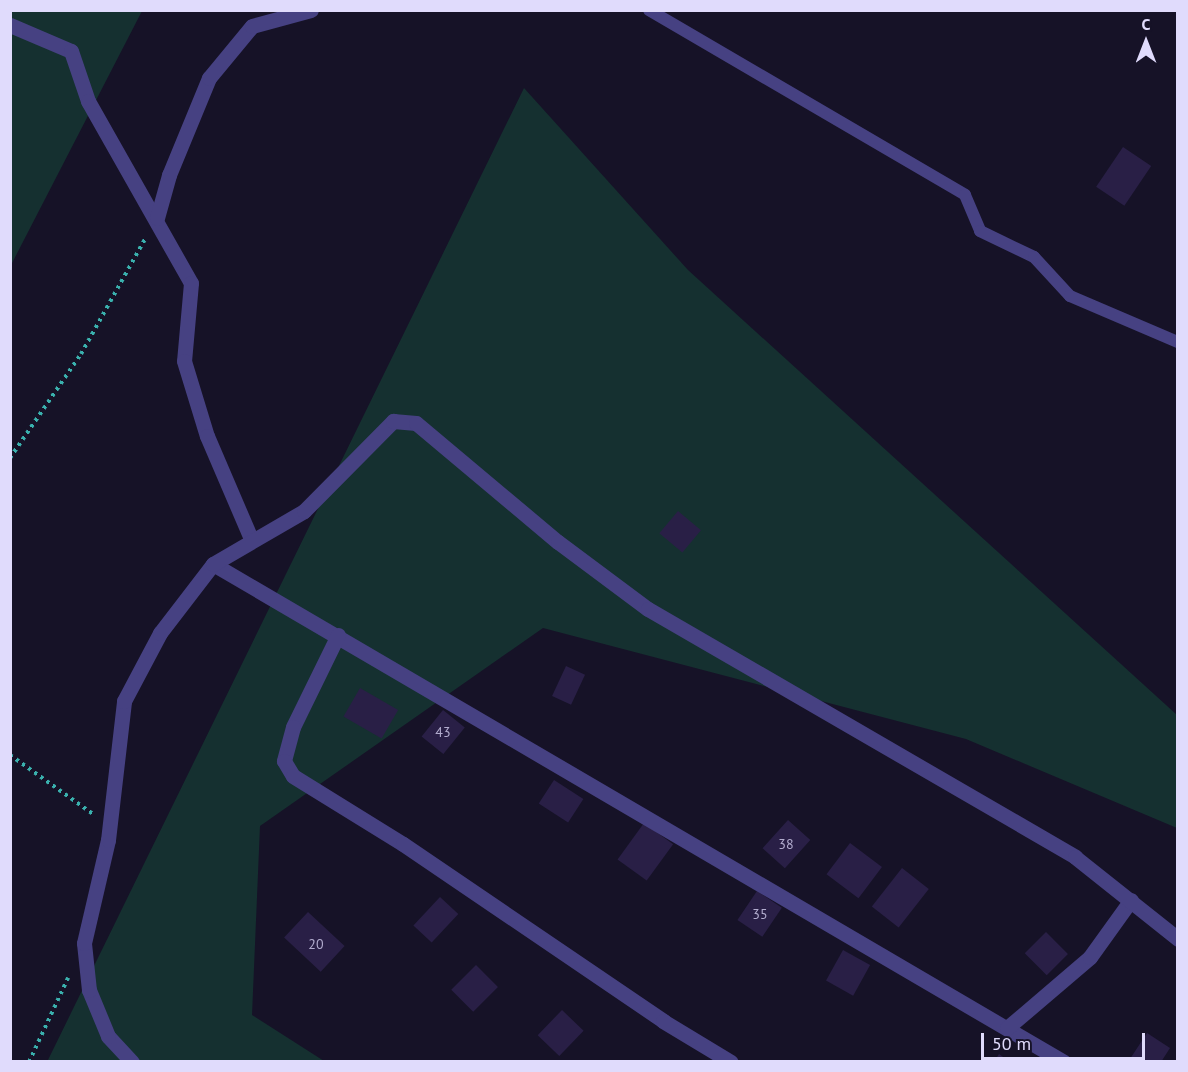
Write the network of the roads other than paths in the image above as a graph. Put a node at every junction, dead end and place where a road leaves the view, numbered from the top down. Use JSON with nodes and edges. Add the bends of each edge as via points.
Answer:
{"nodes":[{"id":1,"x":311,"y":10,"type":"edge"},
{"id":2,"x":649,"y":10,"type":"edge"},
{"id":3,"x":10,"y":25,"type":"edge"},
{"id":4,"x":157,"y":218,"type":"junction"},
{"id":5,"x":1178,"y":342,"type":"edge"},
{"id":6,"x":252,"y":541,"type":"junction"},
{"id":7,"x":213,"y":564,"type":"junction"},
{"id":8,"x":338,"y":635,"type":"junction"},
{"id":9,"x":1131,"y":900,"type":"junction"},
{"id":10,"x":1178,"y":939,"type":"edge"},
{"id":11,"x":1007,"y":1028,"type":"junction"},
{"id":12,"x":132,"y":1062,"type":"edge"},
{"id":13,"x":732,"y":1062,"type":"edge"},
{"id":14,"x":1064,"y":1062,"type":"edge"}],
"edges":[{"from":1,"to":4,"type":"street","via":[[252,26],[209,78],[169,175]]},
{"from":2,"to":5,"type":"lane","via":[[965,195],[981,231],[1034,257],[1070,296]]},
{"from":3,"to":4,"type":"street","via":[[71,51],[88,101]]},
{"from":4,"to":6,"type":"street","via":[[190,283],[184,362],[207,436]]},
{"from":6,"to":7,"type":"street"},
{"from":6,"to":9,"type":"street","via":[[304,511],[393,421],[416,423],[558,542],[648,609],[1075,857]]},
{"from":7,"to":8,"type":"street"},
{"from":7,"to":12,"type":"street","via":[[160,633],[124,701],[110,826],[84,943],[89,990],[108,1036]]},
{"from":8,"to":11,"type":"street"},
{"from":8,"to":13,"type":"street","via":[[293,727],[284,761],[293,776],[403,844],[663,1021]]},
{"from":9,"to":10,"type":"street"},
{"from":9,"to":11,"type":"street","via":[[1090,957]]},
{"from":11,"to":14,"type":"street"}]}
